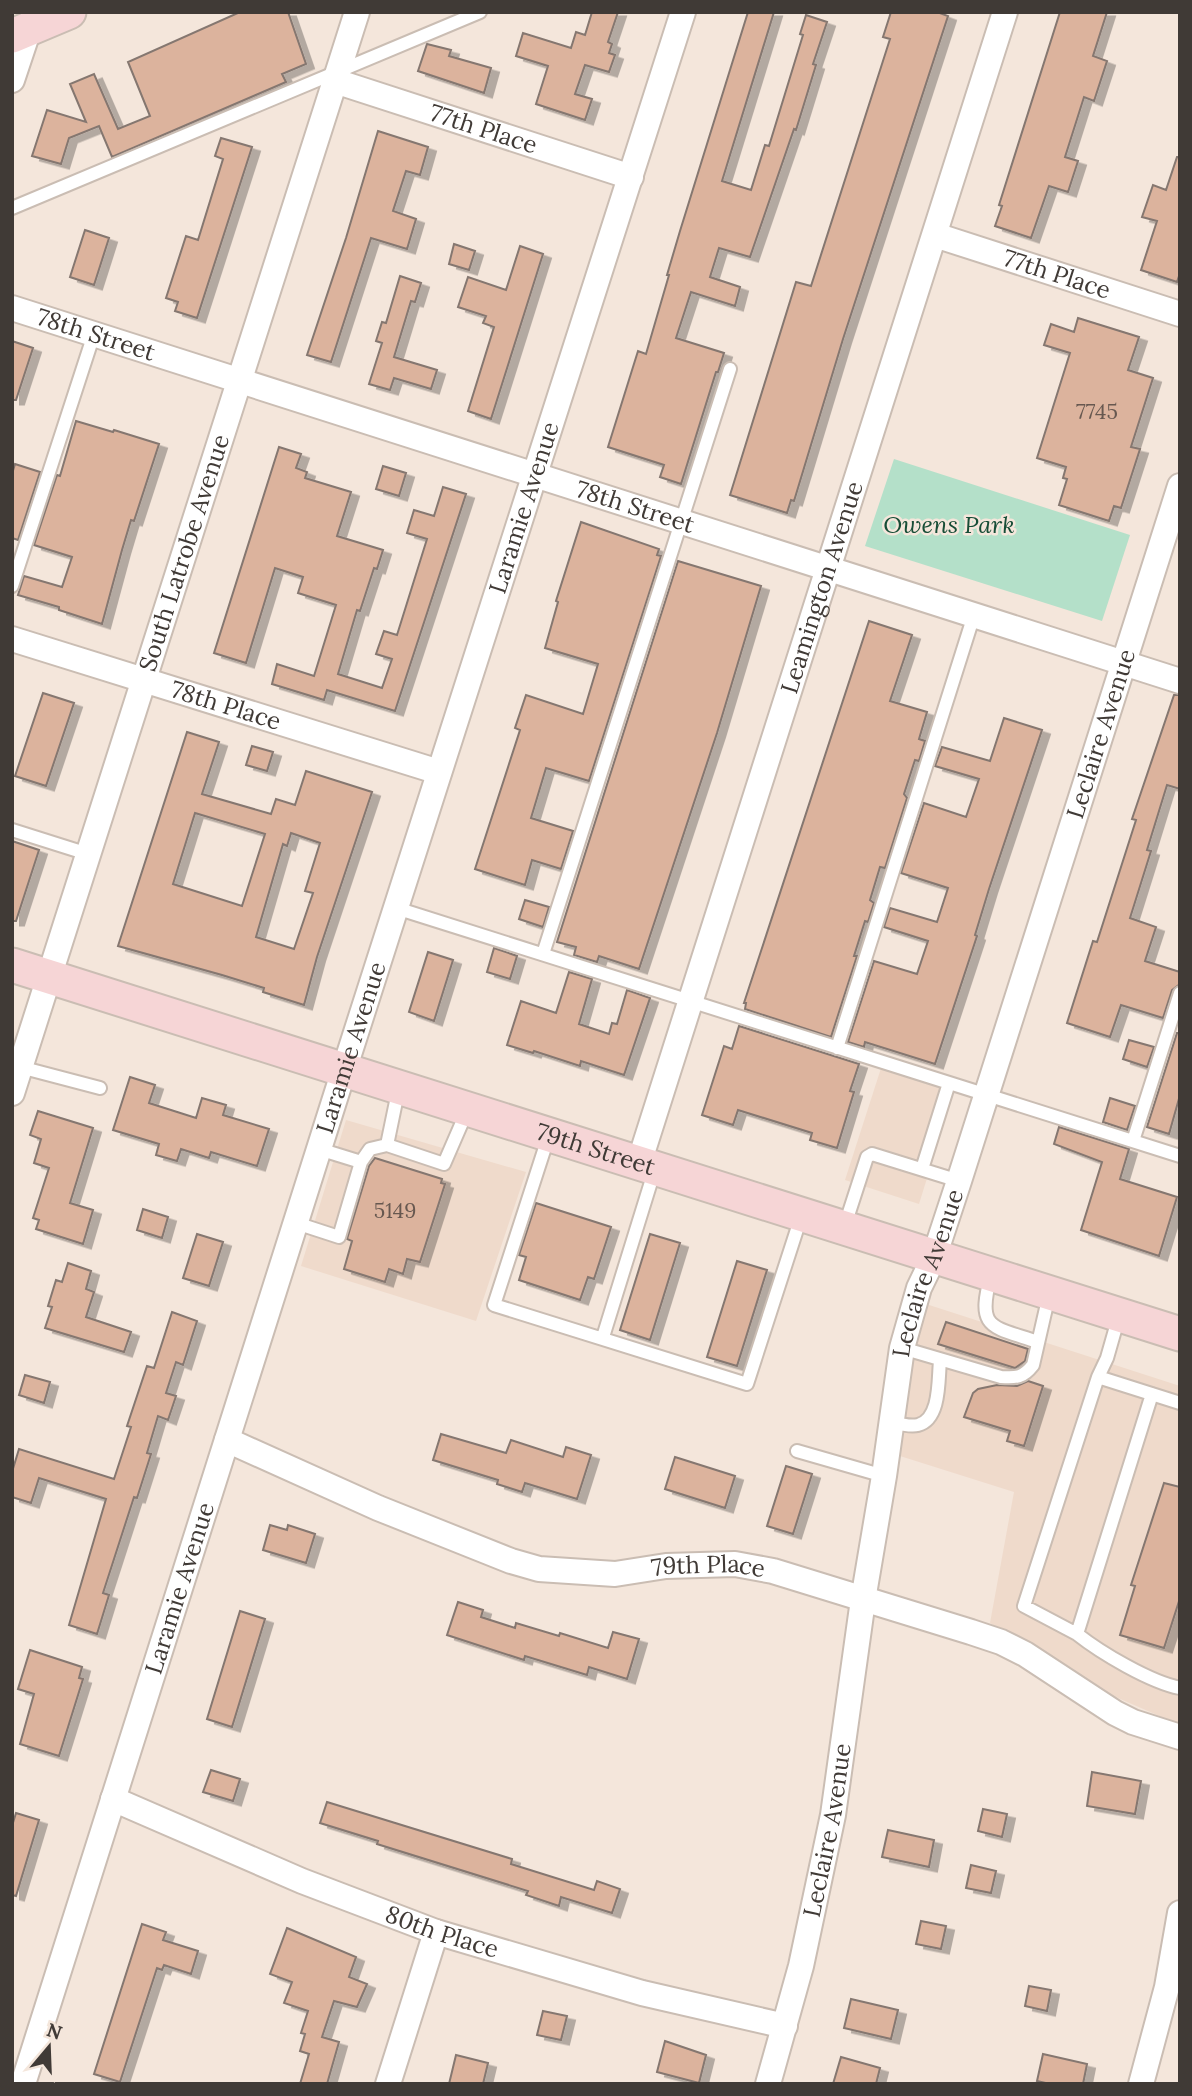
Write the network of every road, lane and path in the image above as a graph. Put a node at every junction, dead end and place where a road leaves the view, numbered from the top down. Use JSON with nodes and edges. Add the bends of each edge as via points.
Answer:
{"nodes":[{"id":1,"x":69,"y":12,"type":"edge"},
{"id":2,"x":357,"y":12,"type":"edge"},
{"id":3,"x":480,"y":12,"type":"edge"},
{"id":4,"x":683,"y":12,"type":"edge"},
{"id":5,"x":1005,"y":12,"type":"edge"},
{"id":6,"x":25,"y":26,"type":"edge"},
{"id":7,"x":337,"y":76,"type":"junction"},
{"id":8,"x":12,"y":80,"type":"edge"},
{"id":9,"x":631,"y":177,"type":"junction"},
{"id":10,"x":12,"y":208,"type":"edge"},
{"id":11,"x":935,"y":235,"type":"junction"},
{"id":12,"x":12,"y":308,"type":"edge"},
{"id":13,"x":1180,"y":314,"type":"edge"},
{"id":14,"x":94,"y":334,"type":"junction"},
{"id":15,"x":730,"y":369,"type":"dead end"},
{"id":16,"x":239,"y":381,"type":"junction"},
{"id":17,"x":534,"y":476,"type":"junction"},
{"id":18,"x":1180,"y":486,"type":"edge"},
{"id":19,"x":681,"y":522,"type":"junction"},
{"id":20,"x":829,"y":569,"type":"junction"},
{"id":21,"x":12,"y":586,"type":"edge"},
{"id":22,"x":974,"y":615,"type":"junction"},
{"id":23,"x":12,"y":639,"type":"edge"},
{"id":24,"x":1123,"y":662,"type":"junction"},
{"id":25,"x":144,"y":680,"type":"junction"},
{"id":26,"x":1180,"y":681,"type":"edge"},
{"id":27,"x":439,"y":772,"type":"junction"},
{"id":28,"x":12,"y":830,"type":"edge"},
{"id":29,"x":88,"y":854,"type":"junction"},
{"id":30,"x":396,"y":908,"type":"junction"},
{"id":31,"x":543,"y":954,"type":"junction"},
{"id":32,"x":12,"y":965,"type":"edge"},
{"id":33,"x":49,"y":976,"type":"junction"},
{"id":34,"x":1180,"y":993,"type":"edge"},
{"id":35,"x":691,"y":1001,"type":"junction"},
{"id":36,"x":837,"y":1048,"type":"junction"},
{"id":37,"x":20,"y":1067,"type":"junction"},
{"id":38,"x":344,"y":1070,"type":"junction"},
{"id":39,"x":949,"y":1083,"type":"junction"},
{"id":40,"x":400,"y":1087,"type":"junction"},
{"id":41,"x":100,"y":1088,"type":"dead end"},
{"id":42,"x":12,"y":1093,"type":"edge"},
{"id":43,"x":986,"y":1094,"type":"junction"},
{"id":44,"x":468,"y":1109,"type":"junction"},
{"id":45,"x":549,"y":1135,"type":"junction"},
{"id":46,"x":1133,"y":1141,"type":"junction"},
{"id":47,"x":387,"y":1145,"type":"junction"},
{"id":48,"x":319,"y":1149,"type":"junction"},
{"id":49,"x":1180,"y":1156,"type":"edge"},
{"id":50,"x":361,"y":1162,"type":"junction"},
{"id":51,"x":647,"y":1166,"type":"junction"},
{"id":52,"x":922,"y":1169,"type":"junction"},
{"id":53,"x":959,"y":1181,"type":"junction"},
{"id":54,"x":802,"y":1215,"type":"junction"},
{"id":55,"x":296,"y":1223,"type":"junction"},
{"id":56,"x":844,"y":1228,"type":"junction"},
{"id":57,"x":934,"y":1257,"type":"junction"},
{"id":58,"x":991,"y":1275,"type":"junction"},
{"id":59,"x":1049,"y":1293,"type":"junction"},
{"id":60,"x":1119,"y":1315,"type":"junction"},
{"id":61,"x":1180,"y":1335,"type":"edge"},
{"id":62,"x":603,"y":1338,"type":"junction"},
{"id":63,"x":1038,"y":1342,"type":"junction"},
{"id":64,"x":902,"y":1348,"type":"junction"},
{"id":65,"x":940,"y":1361,"type":"junction"},
{"id":66,"x":1098,"y":1377,"type":"junction"},
{"id":67,"x":1152,"y":1394,"type":"junction"},
{"id":68,"x":1180,"y":1403,"type":"edge"},
{"id":69,"x":891,"y":1422,"type":"junction"},
{"id":70,"x":226,"y":1440,"type":"junction"},
{"id":71,"x":797,"y":1451,"type":"dead end"},
{"id":72,"x":884,"y":1476,"type":"junction"},
{"id":73,"x":863,"y":1600,"type":"junction"},
{"id":74,"x":1077,"y":1633,"type":"junction"},
{"id":75,"x":1180,"y":1689,"type":"edge"},
{"id":76,"x":1180,"y":1737,"type":"edge"},
{"id":77,"x":113,"y":1800,"type":"junction"},
{"id":78,"x":1180,"y":1913,"type":"edge"},
{"id":79,"x":436,"y":1932,"type":"junction"},
{"id":80,"x":785,"y":2026,"type":"junction"},
{"id":81,"x":23,"y":2084,"type":"edge"},
{"id":82,"x":388,"y":2084,"type":"edge"},
{"id":83,"x":768,"y":2084,"type":"edge"},
{"id":84,"x":1141,"y":2084,"type":"edge"}],
"edges":[{"from":1,"to":6,"type":"main road"},
{"from":2,"to":7,"type":"street","name":"South Latrobe Avenue"},
{"from":3,"to":7,"type":"lane"},
{"from":4,"to":9,"type":"street","name":"Laramie Avenue"},
{"from":5,"to":11,"type":"street","name":"Leamington Avenue"},
{"from":6,"to":8,"type":"street"},
{"from":7,"to":9,"type":"street","name":"77th Place"},
{"from":7,"to":10,"type":"lane"},
{"from":7,"to":16,"type":"street","name":"South Latrobe Avenue"},
{"from":9,"to":17,"type":"street","name":"Laramie Avenue"},
{"from":11,"to":13,"type":"street","name":"77th Place"},
{"from":11,"to":20,"type":"street","name":"Leamington Avenue"},
{"from":12,"to":14,"type":"street","name":"78th Street"},
{"from":14,"to":16,"type":"street","name":"78th Street"},
{"from":14,"to":21,"type":"lane"},
{"from":15,"to":19,"type":"lane"},
{"from":16,"to":17,"type":"street","name":"78th Street"},
{"from":16,"to":25,"type":"street","name":"South Latrobe Avenue"},
{"from":17,"to":19,"type":"street","name":"78th Street"},
{"from":17,"to":27,"type":"street","name":"Laramie Avenue"},
{"from":18,"to":24,"type":"street","name":"Leclaire Avenue"},
{"from":19,"to":20,"type":"street","name":"78th Street"},
{"from":19,"to":31,"type":"lane"},
{"from":20,"to":22,"type":"street","name":"78th Street"},
{"from":20,"to":35,"type":"street","name":"Leamington Avenue"},
{"from":22,"to":24,"type":"street","name":"78th Street"},
{"from":22,"to":36,"type":"lane"},
{"from":23,"to":25,"type":"street","name":"78th Place"},
{"from":24,"to":26,"type":"street","name":"78th Street"},
{"from":24,"to":43,"type":"street","name":"Leclaire Avenue"},
{"from":25,"to":27,"type":"street","name":"78th Place"},
{"from":25,"to":29,"type":"street","name":"South Latrobe Avenue"},
{"from":27,"to":30,"type":"street","name":"Laramie Avenue"},
{"from":28,"to":29,"type":"lane"},
{"from":29,"to":33,"type":"street","name":"South Latrobe Avenue"},
{"from":30,"to":31,"type":"lane"},
{"from":30,"to":38,"type":"street","name":"Laramie Avenue"},
{"from":31,"to":35,"type":"lane"},
{"from":32,"to":33,"type":"main road","name":"79th Street"},
{"from":33,"to":37,"type":"street","name":"South Latrobe Avenue"},
{"from":33,"to":38,"type":"main road","name":"79th Street"},
{"from":34,"to":46,"type":"lane"},
{"from":35,"to":36,"type":"lane"},
{"from":35,"to":51,"type":"street","name":"Leamington Avenue"},
{"from":36,"to":39,"type":"lane"},
{"from":37,"to":41,"type":"lane"},
{"from":37,"to":42,"type":"street","name":"South Latrobe Avenue"},
{"from":38,"to":40,"type":"main road","name":"79th Street"},
{"from":38,"to":48,"type":"street","name":"Laramie Avenue"},
{"from":39,"to":43,"type":"lane"},
{"from":39,"to":52,"type":"lane"},
{"from":40,"to":44,"type":"main road","name":"79th Street"},
{"from":40,"to":47,"type":"lane"},
{"from":43,"to":46,"type":"lane"},
{"from":43,"to":53,"type":"street","name":"Leclaire Avenue"},
{"from":44,"to":45,"type":"main road","name":"79th Street"},
{"from":44,"to":47,"type":"lane","via":[[444,1164]]},
{"from":45,"to":51,"type":"main road","name":"79th Street"},
{"from":45,"to":62,"type":"lane","via":[[494,1305]]},
{"from":46,"to":49,"type":"lane"},
{"from":47,"to":50,"type":"lane","via":[[370,1149]]},
{"from":48,"to":50,"type":"lane"},
{"from":48,"to":55,"type":"street","name":"Laramie Avenue"},
{"from":50,"to":55,"type":"lane","via":[[339,1237]]},
{"from":51,"to":54,"type":"main road","name":"79th Street"},
{"from":51,"to":62,"type":"lane"},
{"from":52,"to":53,"type":"lane"},
{"from":52,"to":56,"type":"lane","via":[[872,1154],[867,1157]]},
{"from":53,"to":57,"type":"street","name":"Leclaire Avenue"},
{"from":54,"to":56,"type":"main road","name":"79th Street"},
{"from":54,"to":62,"type":"lane","via":[[747,1384]]},
{"from":55,"to":70,"type":"street","name":"Laramie Avenue"},
{"from":56,"to":57,"type":"main road","name":"79th Street"},
{"from":57,"to":58,"type":"main road","name":"79th Street"},
{"from":57,"to":64,"type":"street","name":"Leclaire Avenue","via":[[919,1288]]},
{"from":58,"to":59,"type":"main road","name":"79th Street"},
{"from":58,"to":63,"type":"lane","via":[[984,1300],[986,1319],[996,1328]]},
{"from":59,"to":60,"type":"main road","name":"79th Street"},
{"from":59,"to":63,"type":"lane"},
{"from":60,"to":61,"type":"main road","name":"79th Street"},
{"from":60,"to":66,"type":"lane"},
{"from":63,"to":65,"type":"lane","via":[[1033,1365],[1017,1378]]},
{"from":64,"to":65,"type":"lane"},
{"from":64,"to":69,"type":"street","name":"Leclaire Avenue"},
{"from":65,"to":69,"type":"lane","via":[[936,1402],[929,1419],[917,1426]]},
{"from":66,"to":67,"type":"lane"},
{"from":66,"to":74,"type":"lane","via":[[1024,1606]]},
{"from":67,"to":68,"type":"lane"},
{"from":67,"to":74,"type":"lane"},
{"from":69,"to":72,"type":"street","name":"Leclaire Avenue"},
{"from":70,"to":73,"type":"street","name":"79th Place","via":[[390,1513],[539,1569],[615,1574],[666,1566],[735,1564],[774,1571]]},
{"from":70,"to":77,"type":"street","name":"Laramie Avenue"},
{"from":71,"to":72,"type":"lane"},
{"from":72,"to":73,"type":"street","name":"Leclaire Avenue"},
{"from":73,"to":76,"type":"street","name":"79th Place","via":[[1001,1642],[1115,1713]]},
{"from":73,"to":80,"type":"street","name":"Leclaire Avenue","via":[[833,1815]]},
{"from":74,"to":75,"type":"lane","via":[[1145,1675]]},
{"from":77,"to":79,"type":"street","name":"80th Place"},
{"from":77,"to":81,"type":"street","name":"Laramie Avenue"},
{"from":78,"to":84,"type":"street","via":[[1167,1987]]},
{"from":79,"to":80,"type":"street","name":"80th Place","via":[[642,1993]]},
{"from":79,"to":82,"type":"street"},
{"from":80,"to":83,"type":"street","name":"Leclaire Avenue"}]}
